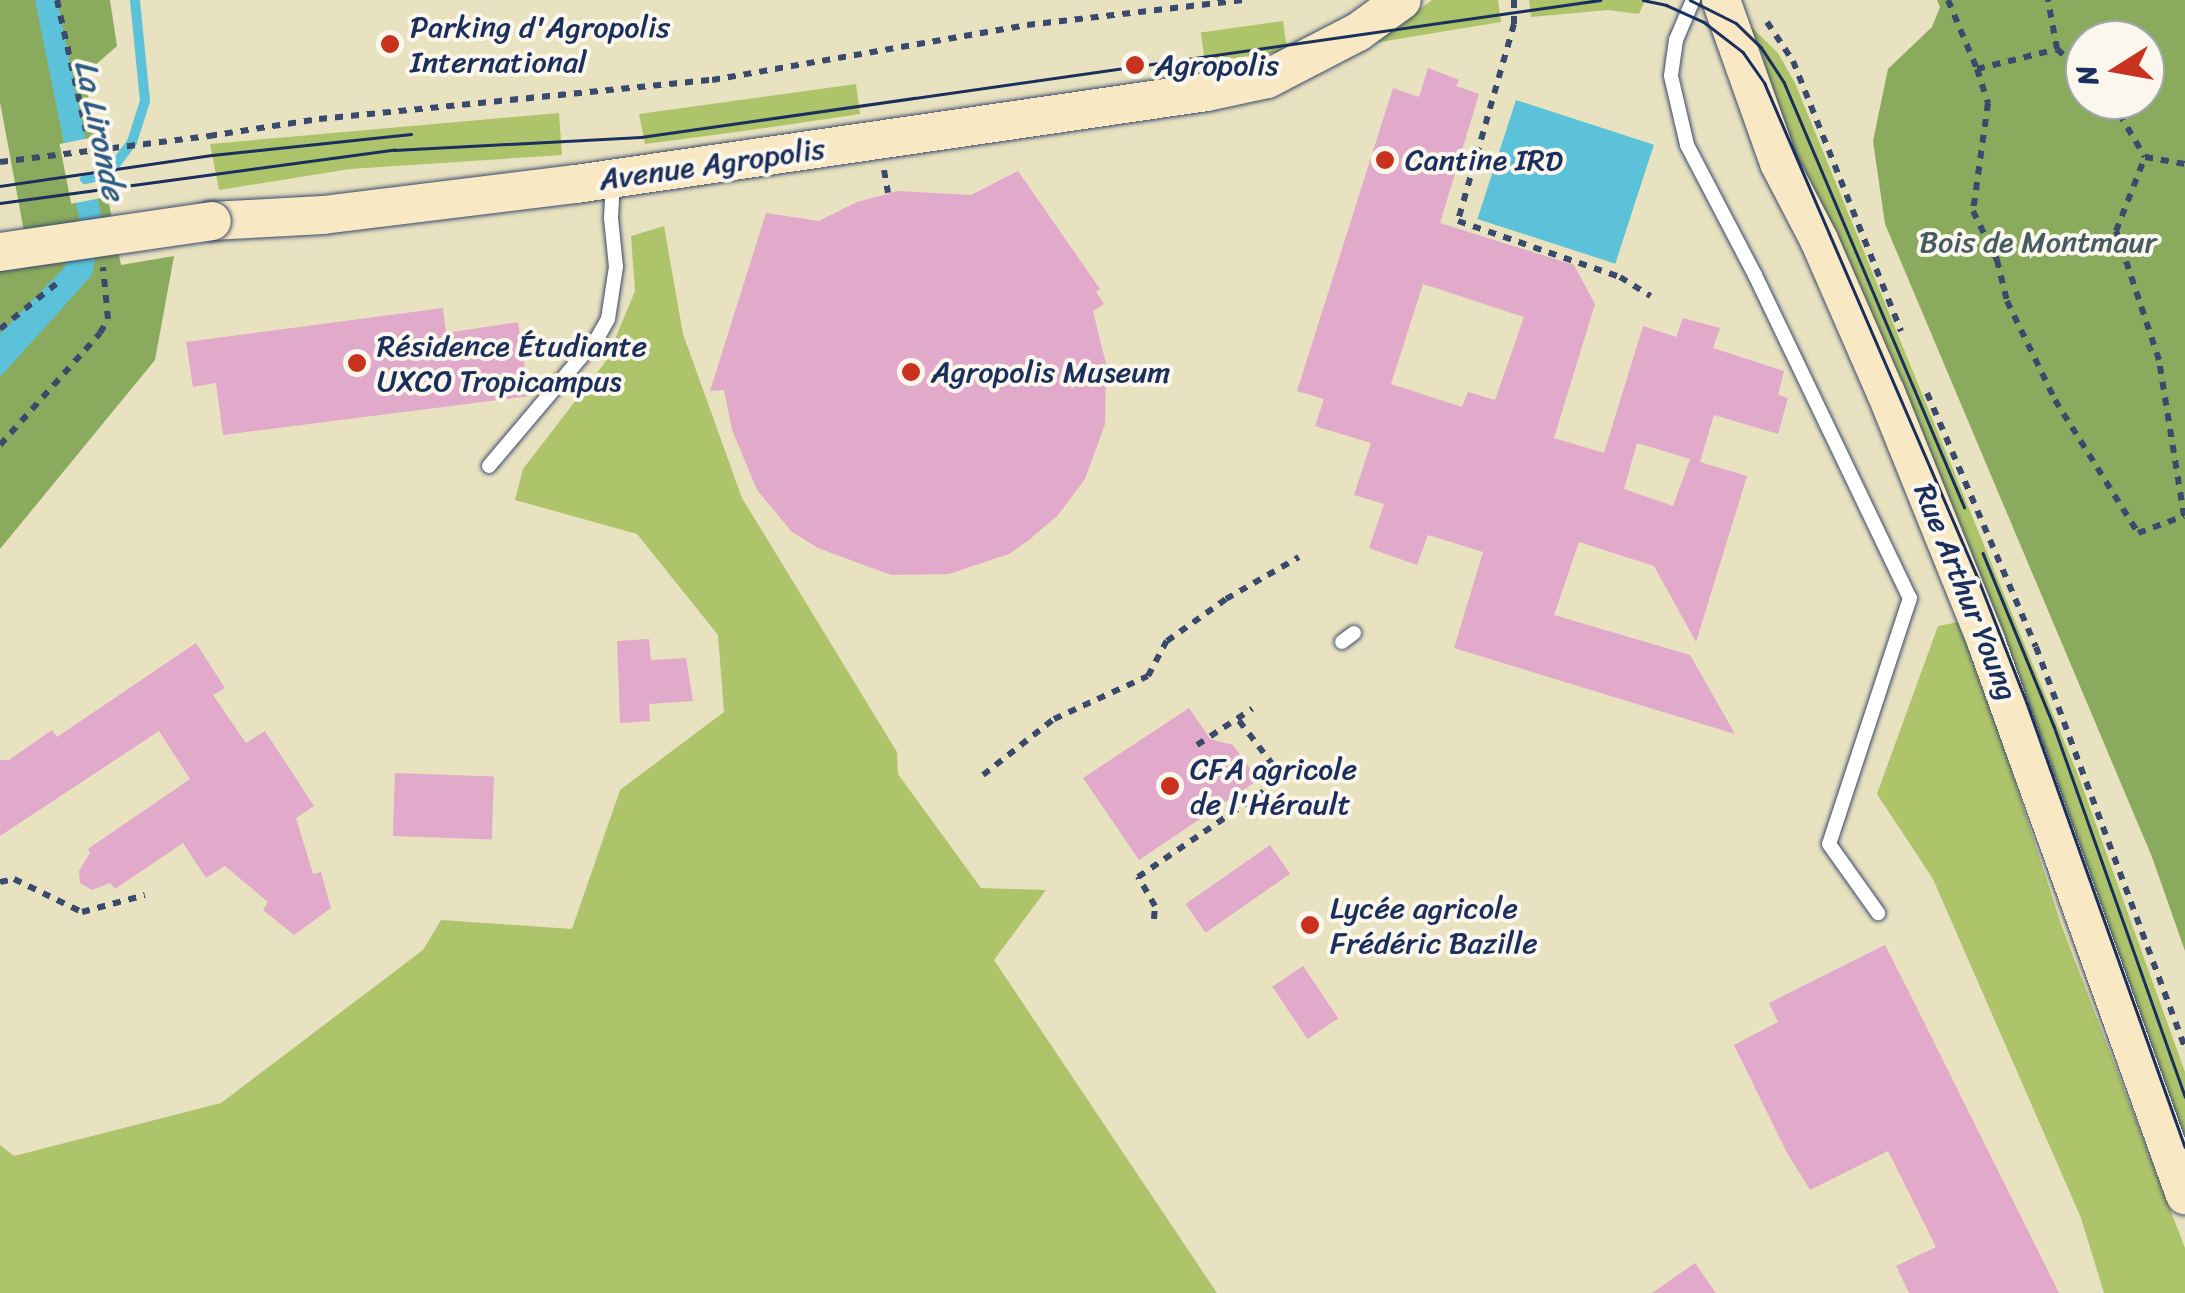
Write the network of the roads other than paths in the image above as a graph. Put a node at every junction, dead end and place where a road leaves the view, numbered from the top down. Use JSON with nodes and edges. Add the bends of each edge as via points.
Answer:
{"nodes":[{"id":1,"x":1402,"y":0,"type":"edge"},
{"id":2,"x":1693,"y":0,"type":"edge"},
{"id":3,"x":1721,"y":0,"type":"edge"},
{"id":4,"x":613,"y":178,"type":"junction"},
{"id":5,"x":0,"y":252,"type":"edge"},
{"id":6,"x":489,"y":466,"type":"dead end"},
{"id":7,"x":1878,"y":913,"type":"dead end"},
{"id":8,"x":2185,"y":1195,"type":"edge"}],
"edges":[{"from":1,"to":4,"type":"street","name":"Avenue Agropolis","via":[[1358,32],[1268,79]]},
{"from":2,"to":7,"type":"lane","via":[[1676,40],[1671,76],[1687,146],[1910,598],[1829,844]]},
{"from":3,"to":8,"type":"street","name":"Rue Arthur Young","via":[[1780,163],[1886,393],[2018,724]]},
{"from":4,"to":5,"type":"street","name":"Avenue Agropolis","bridge":true,"via":[[323,215],[212,221]]},
{"from":4,"to":6,"type":"lane","via":[[616,267],[608,318]]}]}
